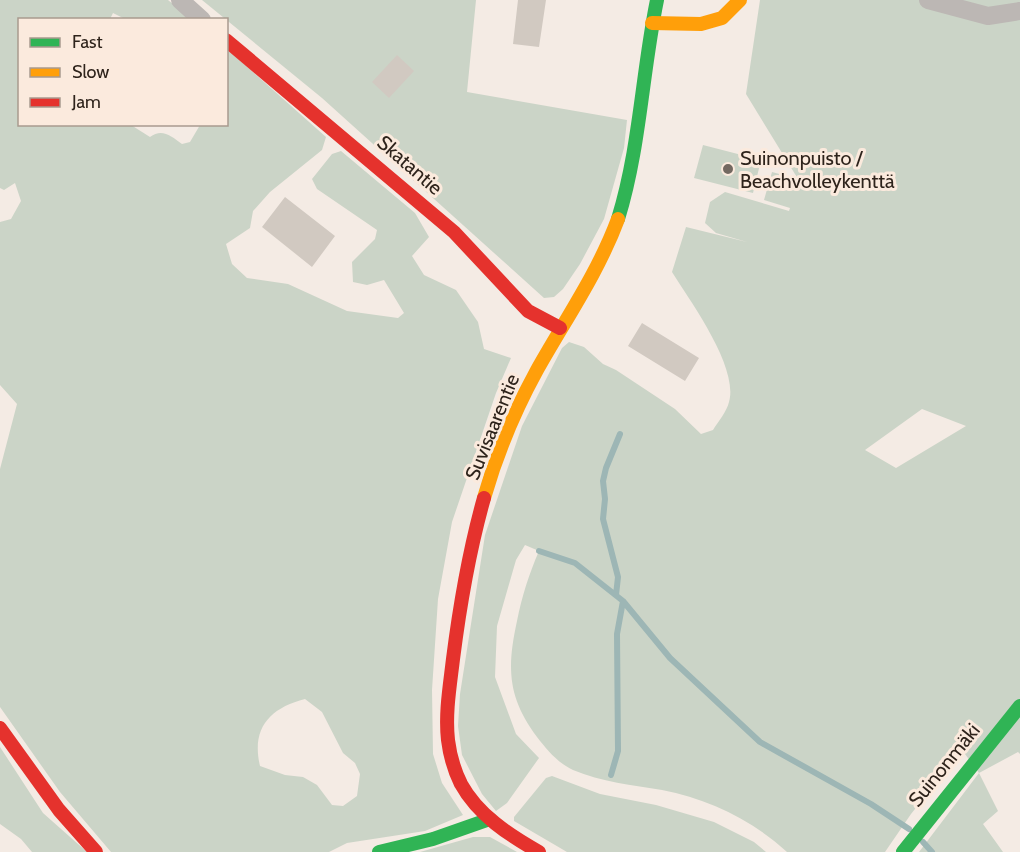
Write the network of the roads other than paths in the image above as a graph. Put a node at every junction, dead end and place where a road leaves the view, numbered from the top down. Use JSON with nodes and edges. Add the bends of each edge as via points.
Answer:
{"nodes":[{"id":1,"x":180,"y":0,"type":"edge"},
{"id":2,"x":657,"y":0,"type":"edge"},
{"id":3,"x":740,"y":0,"type":"edge"},
{"id":4,"x":928,"y":0,"type":"edge"},
{"id":5,"x":1020,"y":12,"type":"edge"},
{"id":6,"x":200,"y":18,"type":"edge"},
{"id":7,"x":652,"y":23,"type":"junction"},
{"id":8,"x":228,"y":42,"type":"edge"},
{"id":9,"x":560,"y":328,"type":"junction"},
{"id":10,"x":1020,"y":706,"type":"edge"},
{"id":11,"x":0,"y":728,"type":"edge"},
{"id":12,"x":490,"y":819,"type":"junction"},
{"id":13,"x":96,"y":852,"type":"edge"},
{"id":14,"x":379,"y":852,"type":"edge"},
{"id":15,"x":538,"y":852,"type":"edge"},
{"id":16,"x":903,"y":852,"type":"edge"}],
"edges":[{"from":1,"to":6,"type":"street"},
{"from":2,"to":7,"type":"street","name":"Suvisaarentie"},
{"from":3,"to":7,"type":"street","via":[[722,18],[702,24]]},
{"from":4,"to":5,"type":"street","via":[[988,16]]},
{"from":7,"to":9,"type":"street","name":"Suvisaarentie","via":[[627,194],[604,252]]},
{"from":8,"to":9,"type":"street","name":"Skatantie","via":[[454,232],[528,311]]},
{"from":9,"to":12,"type":"street","name":"Suvisaarentie","via":[[525,393],[489,484],[474,533],[454,644],[446,734],[450,757],[462,785]]},
{"from":10,"to":16,"type":"street","name":"Suinonmäki"},
{"from":11,"to":13,"type":"street","via":[[59,810]]},
{"from":12,"to":14,"type":"street"},
{"from":12,"to":15,"type":"street","name":"Suvisaarentie"}]}
